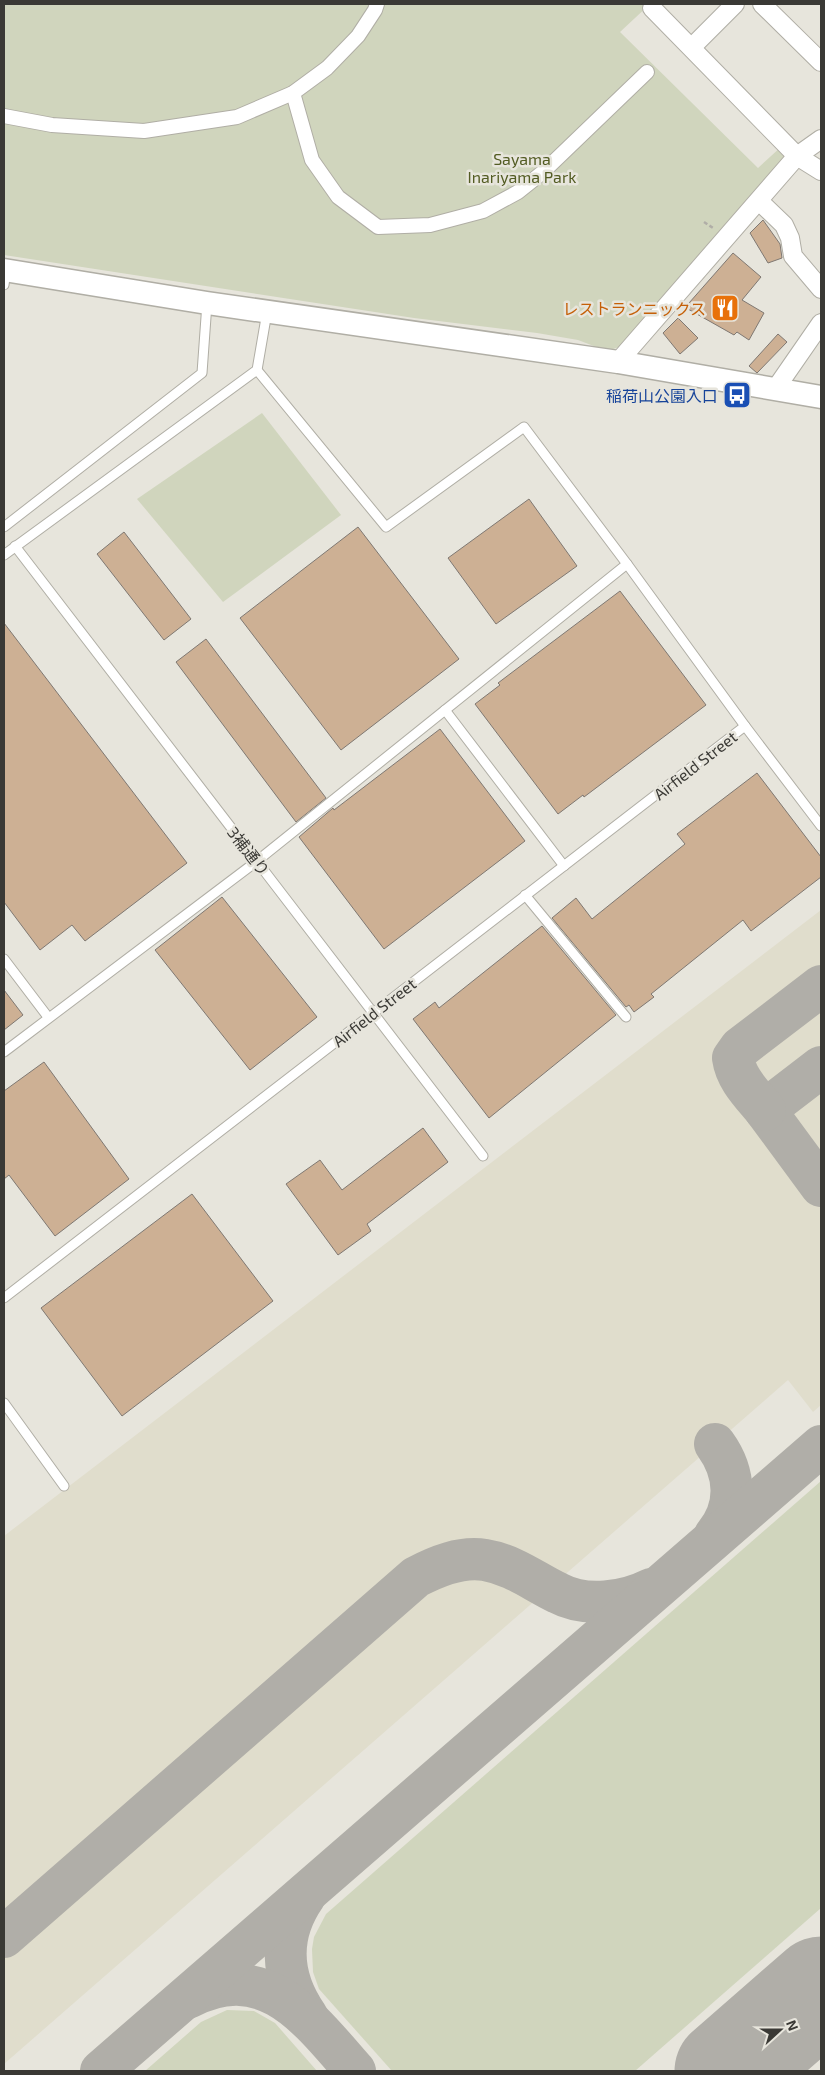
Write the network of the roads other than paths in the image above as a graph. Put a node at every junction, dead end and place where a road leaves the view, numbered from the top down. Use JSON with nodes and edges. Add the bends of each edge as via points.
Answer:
{"nodes":[{"id":1,"x":377,"y":4,"type":"edge"},
{"id":2,"x":735,"y":4,"type":"edge"},
{"id":3,"x":762,"y":4,"type":"edge"},
{"id":4,"x":652,"y":8,"type":"dead end"},
{"id":5,"x":692,"y":47,"type":"junction"},
{"id":6,"x":819,"y":55,"type":"edge"},
{"id":7,"x":647,"y":72,"type":"dead end"},
{"id":8,"x":293,"y":93,"type":"junction"},
{"id":9,"x":4,"y":116,"type":"edge"},
{"id":10,"x":821,"y":139,"type":"edge"},
{"id":11,"x":797,"y":156,"type":"junction"},
{"id":12,"x":821,"y":171,"type":"edge"},
{"id":13,"x":759,"y":201,"type":"junction"},
{"id":14,"x":5,"y":275,"type":"edge"},
{"id":15,"x":821,"y":289,"type":"edge"},
{"id":16,"x":207,"y":303,"type":"junction"},
{"id":17,"x":267,"y":312,"type":"junction"},
{"id":18,"x":821,"y":323,"type":"edge"},
{"id":19,"x":618,"y":362,"type":"junction"},
{"id":20,"x":257,"y":370,"type":"junction"},
{"id":21,"x":776,"y":388,"type":"junction"},
{"id":22,"x":821,"y":397,"type":"edge"},
{"id":23,"x":4,"y":527,"type":"edge"},
{"id":24,"x":15,"y":546,"type":"junction"},
{"id":25,"x":4,"y":554,"type":"edge"},
{"id":26,"x":627,"y":564,"type":"junction"},
{"id":27,"x":445,"y":710,"type":"junction"},
{"id":28,"x":745,"y":726,"type":"junction"},
{"id":29,"x":821,"y":826,"type":"edge"},
{"id":30,"x":257,"y":861,"type":"junction"},
{"id":31,"x":564,"y":866,"type":"junction"},
{"id":32,"x":525,"y":896,"type":"junction"},
{"id":33,"x":4,"y":959,"type":"edge"},
{"id":34,"x":373,"y":1013,"type":"junction"},
{"id":35,"x":48,"y":1017,"type":"junction"},
{"id":36,"x":626,"y":1017,"type":"dead end"},
{"id":37,"x":4,"y":1052,"type":"edge"},
{"id":38,"x":483,"y":1156,"type":"dead end"},
{"id":39,"x":4,"y":1298,"type":"edge"},
{"id":40,"x":4,"y":1403,"type":"edge"},
{"id":41,"x":64,"y":1486,"type":"dead end"}],
"edges":[{"from":1,"to":8,"type":"street","via":[[345,52]]},
{"from":2,"to":5,"type":"street"},
{"from":3,"to":6,"type":"street"},
{"from":4,"to":5,"type":"street"},
{"from":5,"to":11,"type":"street"},
{"from":7,"to":8,"type":"street","via":[[544,172],[518,192],[483,211],[430,225],[378,227],[338,197],[312,160]]},
{"from":8,"to":9,"type":"street","via":[[237,117],[144,131],[52,125]]},
{"from":10,"to":11,"type":"street"},
{"from":11,"to":12,"type":"street"},
{"from":11,"to":13,"type":"street"},
{"from":13,"to":15,"type":"street","via":[[784,225],[793,256]]},
{"from":13,"to":19,"type":"street"},
{"from":14,"to":16,"type":"street"},
{"from":16,"to":17,"type":"street"},
{"from":16,"to":23,"type":"lane","via":[[202,373]]},
{"from":17,"to":19,"type":"street"},
{"from":17,"to":20,"type":"lane"},
{"from":18,"to":21,"type":"street"},
{"from":19,"to":21,"type":"street"},
{"from":20,"to":24,"type":"lane"},
{"from":20,"to":26,"type":"lane","via":[[386,527],[524,427]]},
{"from":21,"to":22,"type":"street"},
{"from":24,"to":25,"type":"lane"},
{"from":24,"to":30,"type":"lane","name":"3補通り"},
{"from":26,"to":27,"type":"lane"},
{"from":26,"to":28,"type":"lane"},
{"from":27,"to":30,"type":"lane"},
{"from":27,"to":31,"type":"lane"},
{"from":28,"to":29,"type":"lane"},
{"from":28,"to":31,"type":"lane","name":"Airfield Street"},
{"from":30,"to":34,"type":"lane","name":"3補通り"},
{"from":30,"to":35,"type":"lane"},
{"from":31,"to":32,"type":"lane","name":"Airfield Street"},
{"from":32,"to":34,"type":"lane","name":"Airfield Street"},
{"from":32,"to":36,"type":"lane"},
{"from":33,"to":35,"type":"lane"},
{"from":34,"to":38,"type":"lane","name":"3補通り"},
{"from":34,"to":39,"type":"lane","name":"Airfield Street"},
{"from":35,"to":37,"type":"lane"},
{"from":40,"to":41,"type":"lane"}]}
